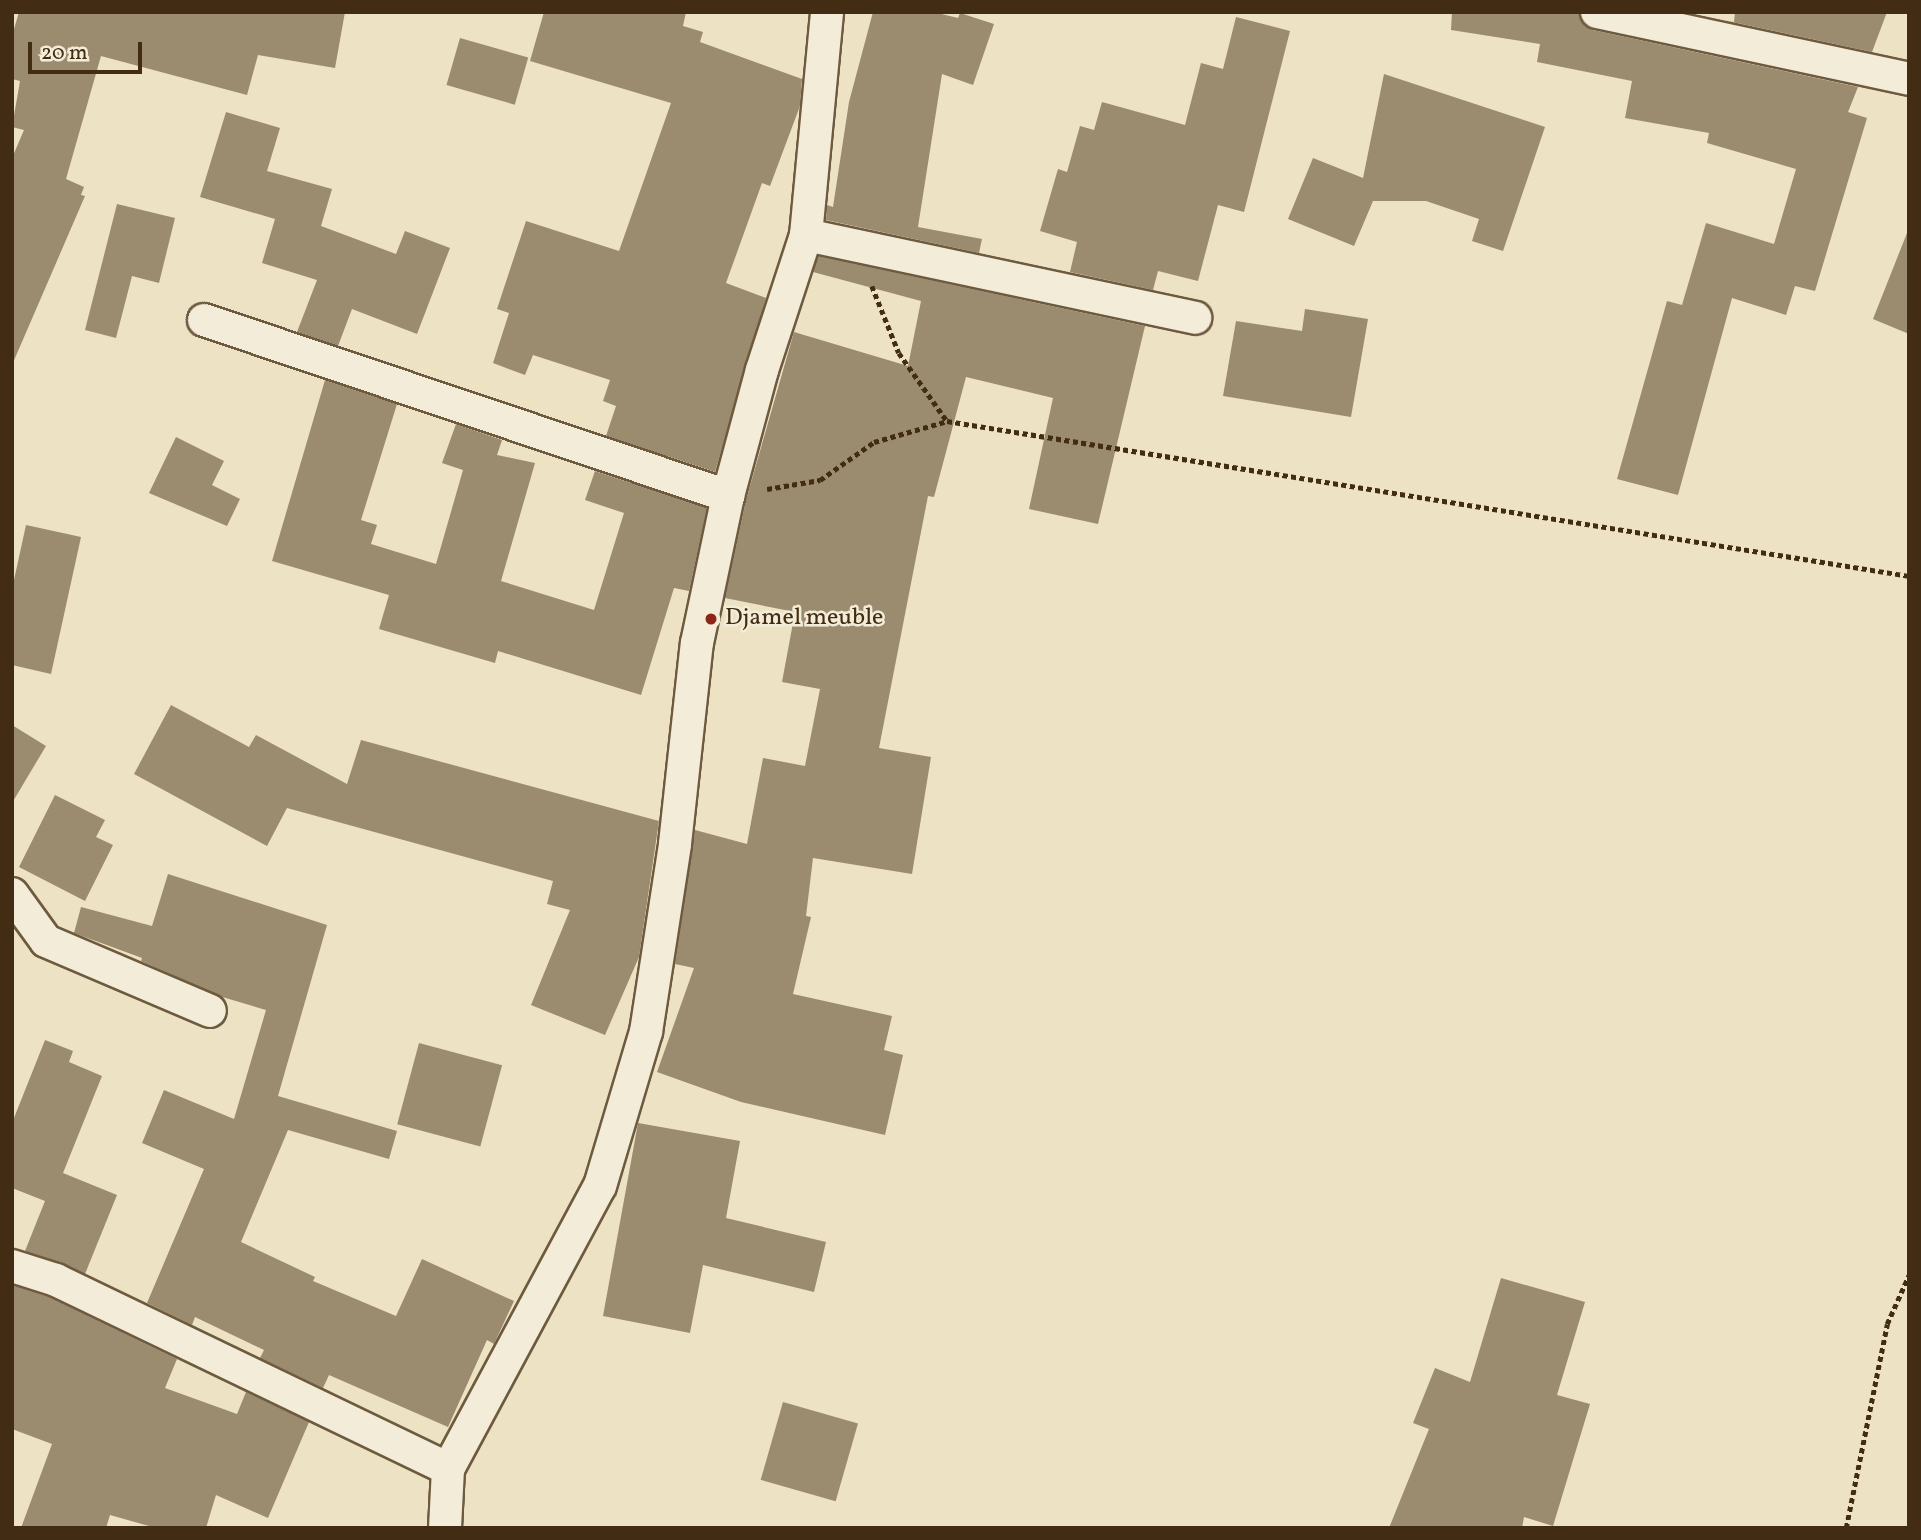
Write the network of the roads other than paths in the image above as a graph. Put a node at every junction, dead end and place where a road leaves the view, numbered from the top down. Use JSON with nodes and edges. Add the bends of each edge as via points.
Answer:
{"nodes":[{"id":1,"x":827,"y":12,"type":"edge"},
{"id":2,"x":1597,"y":12,"type":"edge"},
{"id":3,"x":1909,"y":79,"type":"edge"},
{"id":4,"x":806,"y":235,"type":"junction"},
{"id":5,"x":1195,"y":318,"type":"dead end"},
{"id":6,"x":204,"y":320,"type":"dead end"},
{"id":7,"x":728,"y":496,"type":"junction"},
{"id":8,"x":12,"y":894,"type":"edge"},
{"id":9,"x":210,"y":1011,"type":"dead end"},
{"id":10,"x":12,"y":1266,"type":"edge"},
{"id":11,"x":449,"y":1469,"type":"junction"},
{"id":12,"x":445,"y":1528,"type":"edge"}],
"edges":[{"from":1,"to":4,"type":"street"},
{"from":2,"to":3,"type":"street"},
{"from":4,"to":5,"type":"street"},
{"from":4,"to":7,"type":"street","via":[[762,370]]},
{"from":6,"to":7,"type":"street"},
{"from":7,"to":11,"type":"street","via":[[697,643],[675,845],[646,1032],[600,1186]]},
{"from":8,"to":9,"type":"street","via":[[46,941]]},
{"from":10,"to":11,"type":"street","via":[[57,1280]]},
{"from":11,"to":12,"type":"street"}]}
